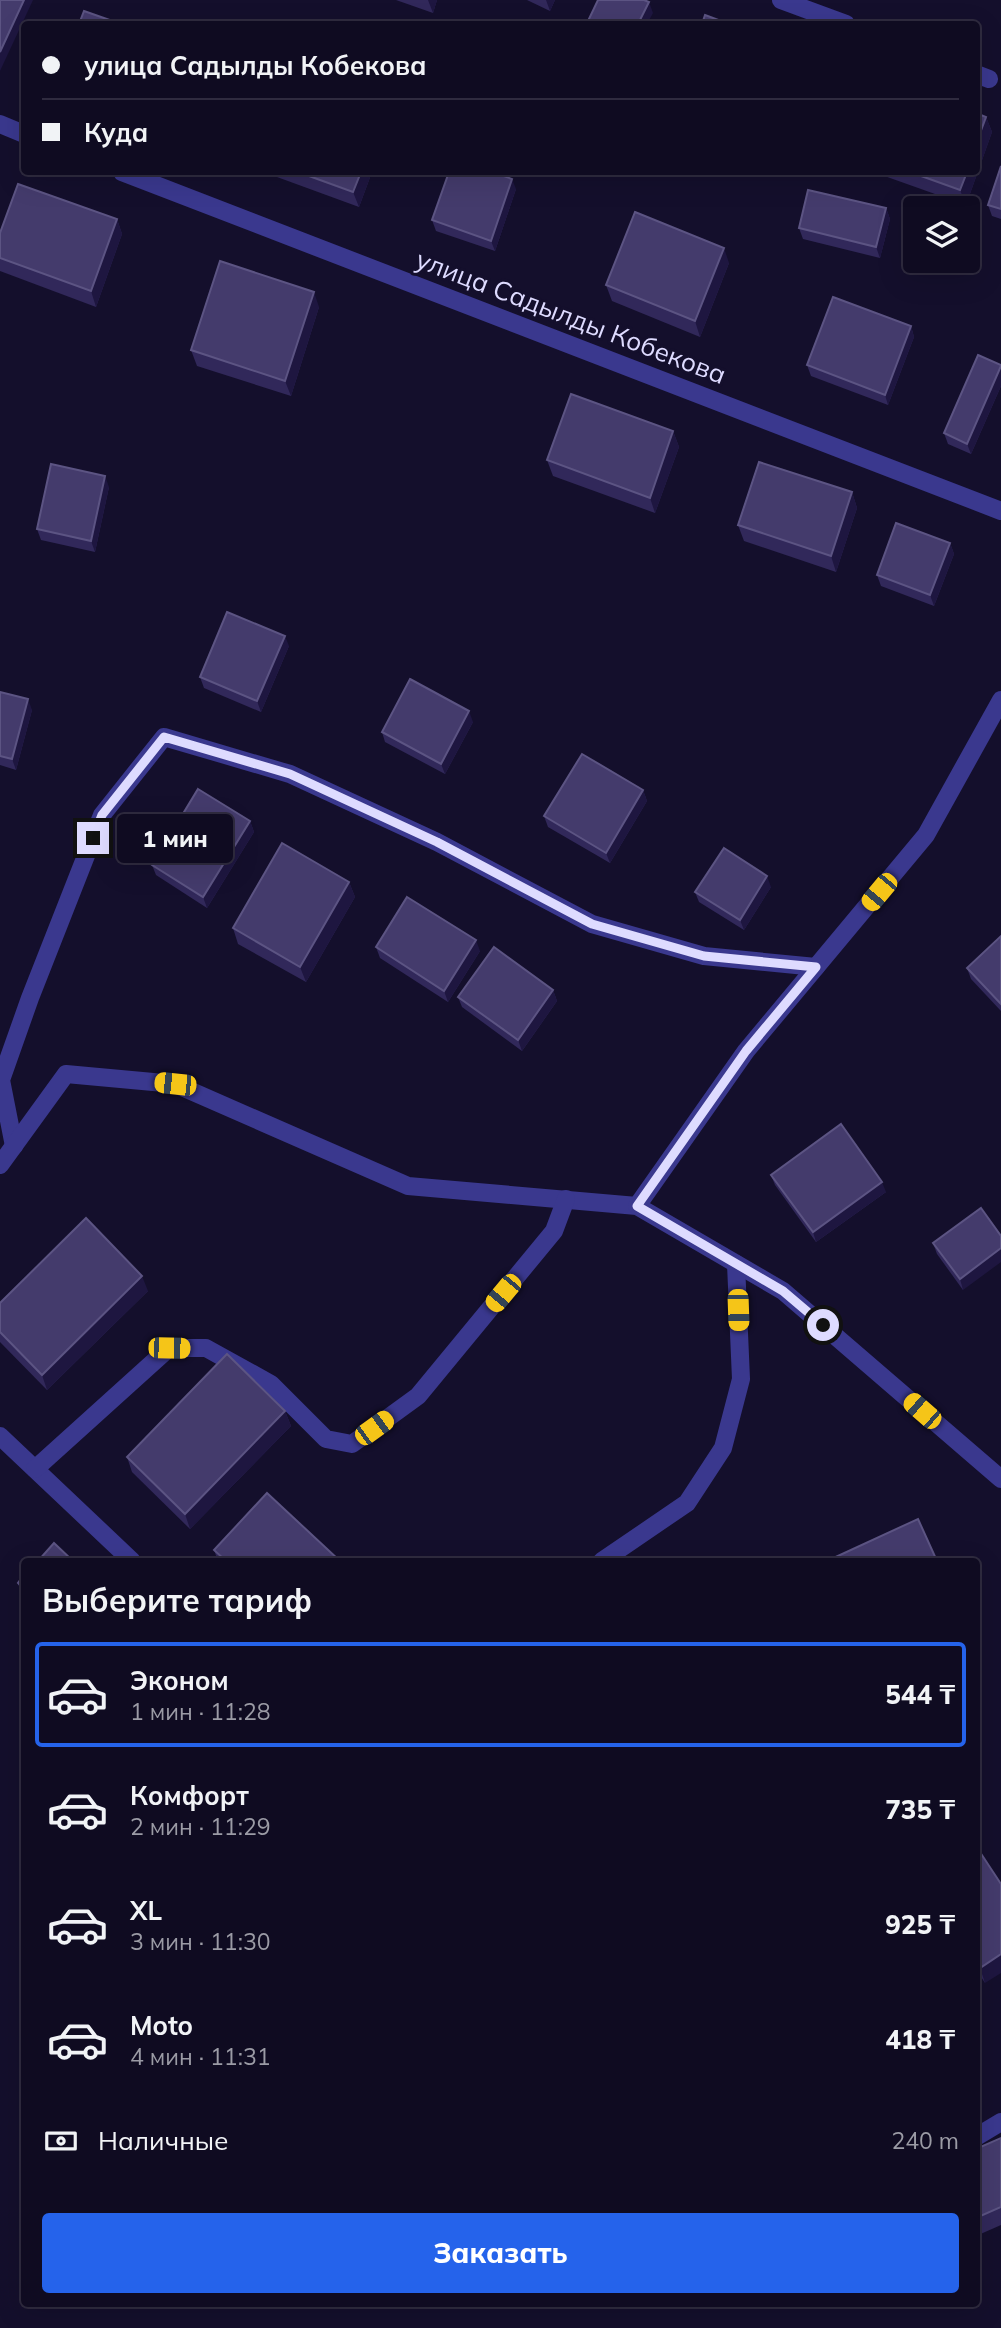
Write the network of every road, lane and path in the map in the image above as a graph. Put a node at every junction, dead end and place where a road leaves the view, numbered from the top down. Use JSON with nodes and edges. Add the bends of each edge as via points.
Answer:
{"nodes":[{"id":1,"x":781,"y":0,"type":"edge"},
{"id":2,"x":838,"y":21,"type":"edge"},
{"id":3,"x":0,"y":124,"type":"edge"},
{"id":4,"x":21,"y":133,"type":"edge"},
{"id":5,"x":130,"y":175,"type":"edge"},
{"id":6,"x":1001,"y":510,"type":"edge"},
{"id":7,"x":1001,"y":700,"type":"edge"},
{"id":8,"x":816,"y":967,"type":"junction"},
{"id":9,"x":14,"y":1146,"type":"junction"},
{"id":10,"x":0,"y":1165,"type":"edge"},
{"id":11,"x":566,"y":1199,"type":"junction"},
{"id":12,"x":637,"y":1206,"type":"junction"},
{"id":13,"x":736,"y":1264,"type":"junction"},
{"id":14,"x":0,"y":1436,"type":"edge"},
{"id":15,"x":34,"y":1469,"type":"junction"},
{"id":16,"x":1001,"y":1479,"type":"edge"},
{"id":17,"x":129,"y":1558,"type":"edge"},
{"id":18,"x":606,"y":1558,"type":"edge"},
{"id":19,"x":1001,"y":2122,"type":"edge"},
{"id":20,"x":980,"y":2135,"type":"edge"}],
"edges":[{"from":1,"to":2,"type":"street"},
{"from":3,"to":4,"type":"street"},
{"from":5,"to":6,"type":"street","name":"улица Садылды Кобекова"},
{"from":7,"to":8,"type":"street","via":[[926,835]]},
{"from":8,"to":9,"type":"street","via":[[704,956],[592,924],[437,842],[290,774],[164,737],[102,815],[30,998],[1,1080]]},
{"from":8,"to":12,"type":"street","via":[[746,1051]]},
{"from":9,"to":10,"type":"street"},
{"from":9,"to":11,"type":"street","via":[[66,1074],[175,1084],[408,1185]]},
{"from":11,"to":12,"type":"street"},
{"from":11,"to":15,"type":"street","via":[[554,1231],[418,1396],[352,1444],[326,1439],[271,1384],[206,1348],[169,1348]]},
{"from":12,"to":13,"type":"street"},
{"from":13,"to":16,"type":"street","via":[[783,1291]]},
{"from":13,"to":18,"type":"street","via":[[741,1379],[723,1448],[687,1503]]},
{"from":14,"to":15,"type":"street"},
{"from":15,"to":17,"type":"street"},
{"from":19,"to":20,"type":"street"}]}
